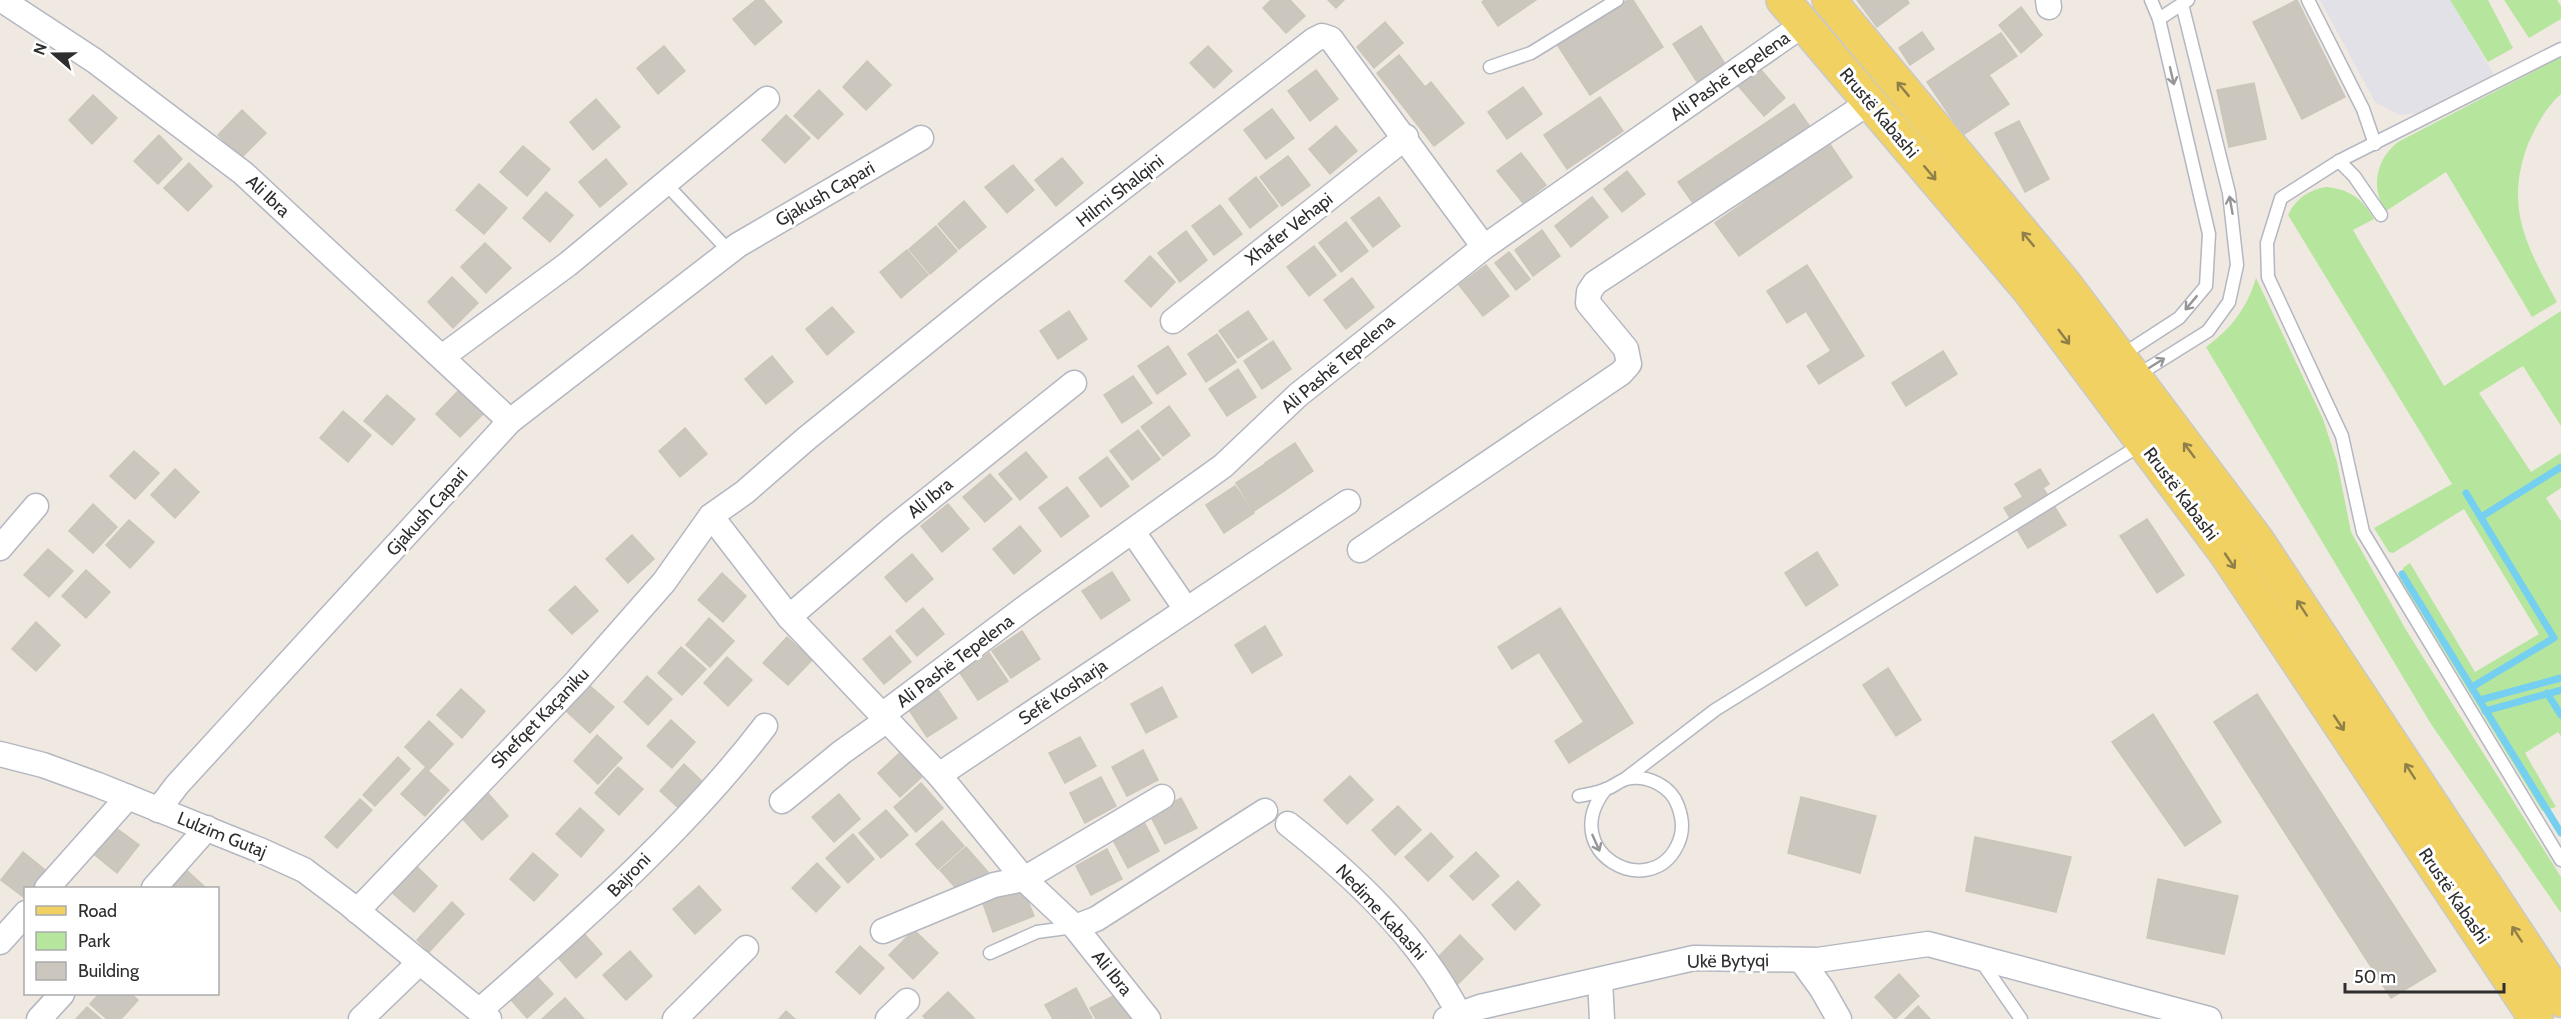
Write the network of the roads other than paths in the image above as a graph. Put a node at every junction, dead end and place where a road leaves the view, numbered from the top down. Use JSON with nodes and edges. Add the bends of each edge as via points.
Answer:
{"nodes":[{"id":1,"x":2,"y":0,"type":"edge"},
{"id":2,"x":1617,"y":0,"type":"edge"},
{"id":3,"x":1829,"y":0,"type":"edge"},
{"id":4,"x":2151,"y":0,"type":"edge"},
{"id":5,"x":2308,"y":0,"type":"edge"},
{"id":6,"x":2186,"y":2,"type":"edge"},
{"id":7,"x":1794,"y":12,"type":"edge"},
{"id":8,"x":2159,"y":19,"type":"junction"},
{"id":9,"x":2561,"y":49,"type":"edge"},
{"id":10,"x":1490,"y":67,"type":"dead end"},
{"id":11,"x":767,"y":99,"type":"dead end"},
{"id":12,"x":1870,"y":102,"type":"junction"},
{"id":13,"x":1406,"y":137,"type":"junction"},
{"id":14,"x":921,"y":138,"type":"dead end"},
{"id":15,"x":2375,"y":144,"type":"junction"},
{"id":16,"x":2339,"y":161,"type":"junction"},
{"id":17,"x":666,"y":184,"type":"junction"},
{"id":18,"x":2381,"y":215,"type":"dead end"},
{"id":19,"x":1484,"y":247,"type":"junction"},
{"id":20,"x":730,"y":252,"type":"junction"},
{"id":21,"x":1173,"y":321,"type":"dead end"},
{"id":22,"x":442,"y":357,"type":"junction"},
{"id":23,"x":2114,"y":376,"type":"junction"},
{"id":24,"x":1074,"y":383,"type":"dead end"},
{"id":25,"x":510,"y":421,"type":"junction"},
{"id":26,"x":2143,"y":443,"type":"junction"},
{"id":27,"x":1348,"y":502,"type":"dead end"},
{"id":28,"x":36,"y":507,"type":"dead end"},
{"id":29,"x":711,"y":516,"type":"junction"},
{"id":30,"x":1133,"y":532,"type":"junction"},
{"id":31,"x":0,"y":548,"type":"edge"},
{"id":32,"x":1360,"y":550,"type":"dead end"},
{"id":33,"x":1186,"y":609,"type":"junction"},
{"id":34,"x":789,"y":617,"type":"junction"},
{"id":35,"x":885,"y":718,"type":"junction"},
{"id":36,"x":765,"y":726,"type":"dead end"},
{"id":37,"x":0,"y":754,"type":"edge"},
{"id":38,"x":939,"y":775,"type":"junction"},
{"id":39,"x":1625,"y":779,"type":"junction"},
{"id":40,"x":1605,"y":790,"type":"junction"},
{"id":41,"x":1579,"y":796,"type":"dead end"},
{"id":42,"x":1162,"y":797,"type":"dead end"},
{"id":43,"x":128,"y":798,"type":"junction"},
{"id":44,"x":782,"y":801,"type":"dead end"},
{"id":45,"x":158,"y":810,"type":"junction"},
{"id":46,"x":1265,"y":811,"type":"dead end"},
{"id":47,"x":1288,"y":824,"type":"dead end"},
{"id":48,"x":207,"y":828,"type":"junction"},
{"id":49,"x":2561,"y":860,"type":"edge"},
{"id":50,"x":1024,"y":879,"type":"junction"},
{"id":51,"x":48,"y":887,"type":"edge"},
{"id":52,"x":155,"y":887,"type":"edge"},
{"id":53,"x":357,"y":911,"type":"junction"},
{"id":54,"x":24,"y":915,"type":"edge"},
{"id":55,"x":1075,"y":927,"type":"junction"},
{"id":56,"x":884,"y":931,"type":"dead end"},
{"id":57,"x":0,"y":942,"type":"edge"},
{"id":58,"x":746,"y":948,"type":"dead end"},
{"id":59,"x":990,"y":953,"type":"dead end"},
{"id":60,"x":1978,"y":958,"type":"junction"},
{"id":61,"x":1801,"y":960,"type":"junction"},
{"id":62,"x":420,"y":962,"type":"junction"},
{"id":63,"x":1600,"y":980,"type":"junction"},
{"id":64,"x":60,"y":995,"type":"edge"},
{"id":65,"x":2561,"y":1000,"type":"edge"},
{"id":66,"x":907,"y":1001,"type":"dead end"},
{"id":67,"x":2527,"y":1012,"type":"edge"},
{"id":68,"x":484,"y":1015,"type":"edge"},
{"id":69,"x":1453,"y":1017,"type":"edge"},
{"id":70,"x":39,"y":1019,"type":"edge"},
{"id":71,"x":361,"y":1019,"type":"edge"},
{"id":72,"x":675,"y":1019,"type":"edge"},
{"id":73,"x":888,"y":1019,"type":"edge"},
{"id":74,"x":1148,"y":1019,"type":"edge"},
{"id":75,"x":1602,"y":1019,"type":"edge"},
{"id":76,"x":1839,"y":1019,"type":"edge"},
{"id":77,"x":2021,"y":1019,"type":"edge"},
{"id":78,"x":2209,"y":1019,"type":"edge"}],
"edges":[{"from":1,"to":22,"type":"street","name":"Ali Ibra","via":[[95,61],[243,172]]},
{"from":2,"to":10,"type":"lane","via":[[1531,53]]},
{"from":23,"to":3,"type":"main road","name":"Rrustë Kabashi","one_way":true,"via":[[2065,284]]},
{"from":4,"to":8,"type":"lane"},
{"from":5,"to":15,"type":"lane","via":[[2363,110]]},
{"from":6,"to":8,"type":"lane"},
{"from":23,"to":6,"type":"lane","one_way":true,"via":[[2208,331],[2229,302],[2237,265],[2229,193]]},
{"from":7,"to":12,"type":"main road","name":"Rrustë Kabashi"},
{"from":7,"to":19,"type":"street","name":"Ali Pashë Tepelena"},
{"from":8,"to":23,"type":"lane","one_way":true,"via":[[2210,234],[2206,286],[2179,318]]},
{"from":9,"to":15,"type":"lane"},
{"from":11,"to":17,"type":"street"},
{"from":12,"to":23,"type":"main road","name":"Rrustë Kabashi","one_way":true,"via":[[2029,290]]},
{"from":12,"to":32,"type":"street","via":[[1595,284],[1588,303],[1626,349],[1629,364]]},
{"from":13,"to":19,"type":"street","name":"Hilmi Shalqini"},
{"from":13,"to":21,"type":"street","name":"Xhafer Vehapi"},
{"from":13,"to":29,"type":"street","name":"Hilmi Shalqini","via":[[1331,39],[1322,36],[1314,40],[989,291]]},
{"from":14,"to":20,"type":"street","name":"Gjakush Capari"},
{"from":15,"to":16,"type":"lane"},
{"from":16,"to":18,"type":"lane"},
{"from":16,"to":49,"type":"lane","via":[[2281,198],[2267,243],[2268,277],[2342,436],[2363,532]]},
{"from":17,"to":20,"type":"lane"},
{"from":17,"to":22,"type":"street","via":[[568,264]]},
{"from":19,"to":30,"type":"street","name":"Ali Pashë Tepelena","via":[[1298,394],[1223,466]]},
{"from":20,"to":25,"type":"street","name":"Gjakush Capari"},
{"from":22,"to":25,"type":"street","name":"Ali Ibra"},
{"from":23,"to":26,"type":"main road","name":"Rrustë Kabashi"},
{"from":65,"to":23,"type":"main road","name":"Rrustë Kabashi","one_way":true,"via":[[2256,540]]},
{"from":24,"to":34,"type":"street","name":"Ali Ibra"},
{"from":25,"to":45,"type":"street","name":"Gjakush Capari"},
{"from":26,"to":39,"type":"lane","via":[[1715,710]]},
{"from":26,"to":67,"type":"main road","name":"Rrustë Kabashi","one_way":true,"via":[[2227,555]]},
{"from":27,"to":33,"type":"street","name":"Sefë Kosharja"},
{"from":28,"to":31,"type":"street"},
{"from":29,"to":34,"type":"street","name":"Ali Ibra"},
{"from":29,"to":53,"type":"street","name":"Shefqet Kaçaniku","via":[[664,582],[577,681]]},
{"from":30,"to":33,"type":"street"},
{"from":30,"to":35,"type":"street","name":"Ali Pashë Tepelena","via":[[1026,607]]},
{"from":33,"to":38,"type":"street","name":"Sefë Kosharja"},
{"from":34,"to":35,"type":"street","name":"Ali Ibra"},
{"from":35,"to":38,"type":"street","name":"Ali Ibra"},
{"from":35,"to":44,"type":"street","name":"Ali Pashë Tepelena"},
{"from":36,"to":68,"type":"street","name":"Bajroni","via":[[728,774],[621,886]]},
{"from":37,"to":43,"type":"street","name":"Lulzim Gutaj","via":[[43,765]]},
{"from":38,"to":50,"type":"street","name":"Ali Ibra"},
{"from":39,"to":40,"type":"lane"},
{"from":40,"to":39,"type":"lane","one_way":true,"via":[[1590,821],[1599,851],[1623,869],[1650,869],[1677,847],[1683,821],[1676,799],[1665,788],[1640,778]]},
{"from":40,"to":41,"type":"lane"},
{"from":42,"to":50,"type":"street"},
{"from":43,"to":45,"type":"street","name":"Lulzim Gutaj"},
{"from":43,"to":51,"type":"street"},
{"from":45,"to":48,"type":"street","name":"Lulzim Gutaj"},
{"from":46,"to":55,"type":"street","via":[[1096,919]]},
{"from":47,"to":69,"type":"street","name":"Nedime Kabashi","via":[[1358,881],[1388,914],[1428,963]]},
{"from":48,"to":52,"type":"street"},
{"from":48,"to":53,"type":"street","name":"Lulzim Gutaj","via":[[304,870]]},
{"from":50,"to":55,"type":"street","name":"Ali Ibra"},
{"from":50,"to":56,"type":"street","via":[[994,885]]},
{"from":53,"to":62,"type":"street","name":"Lulzim Gutaj"},
{"from":54,"to":57,"type":"street"},
{"from":55,"to":59,"type":"lane","via":[[1037,932]]},
{"from":55,"to":74,"type":"street","name":"Ali Ibra"},
{"from":58,"to":72,"type":"street"},
{"from":60,"to":61,"type":"street","name":"Ukë Bytyqi","via":[[1928,944]]},
{"from":60,"to":77,"type":"lane"},
{"from":60,"to":78,"type":"street","name":"Ukë Bytyqi"},
{"from":61,"to":63,"type":"street","name":"Ukë Bytyqi","via":[[1694,958]]},
{"from":61,"to":76,"type":"street"},
{"from":62,"to":68,"type":"street","name":"Lulzim Gutaj"},
{"from":62,"to":71,"type":"street"},
{"from":63,"to":69,"type":"street","name":"Ukë Bytyqi"},
{"from":63,"to":75,"type":"street"},
{"from":64,"to":70,"type":"street"},
{"from":66,"to":73,"type":"street"}]}
